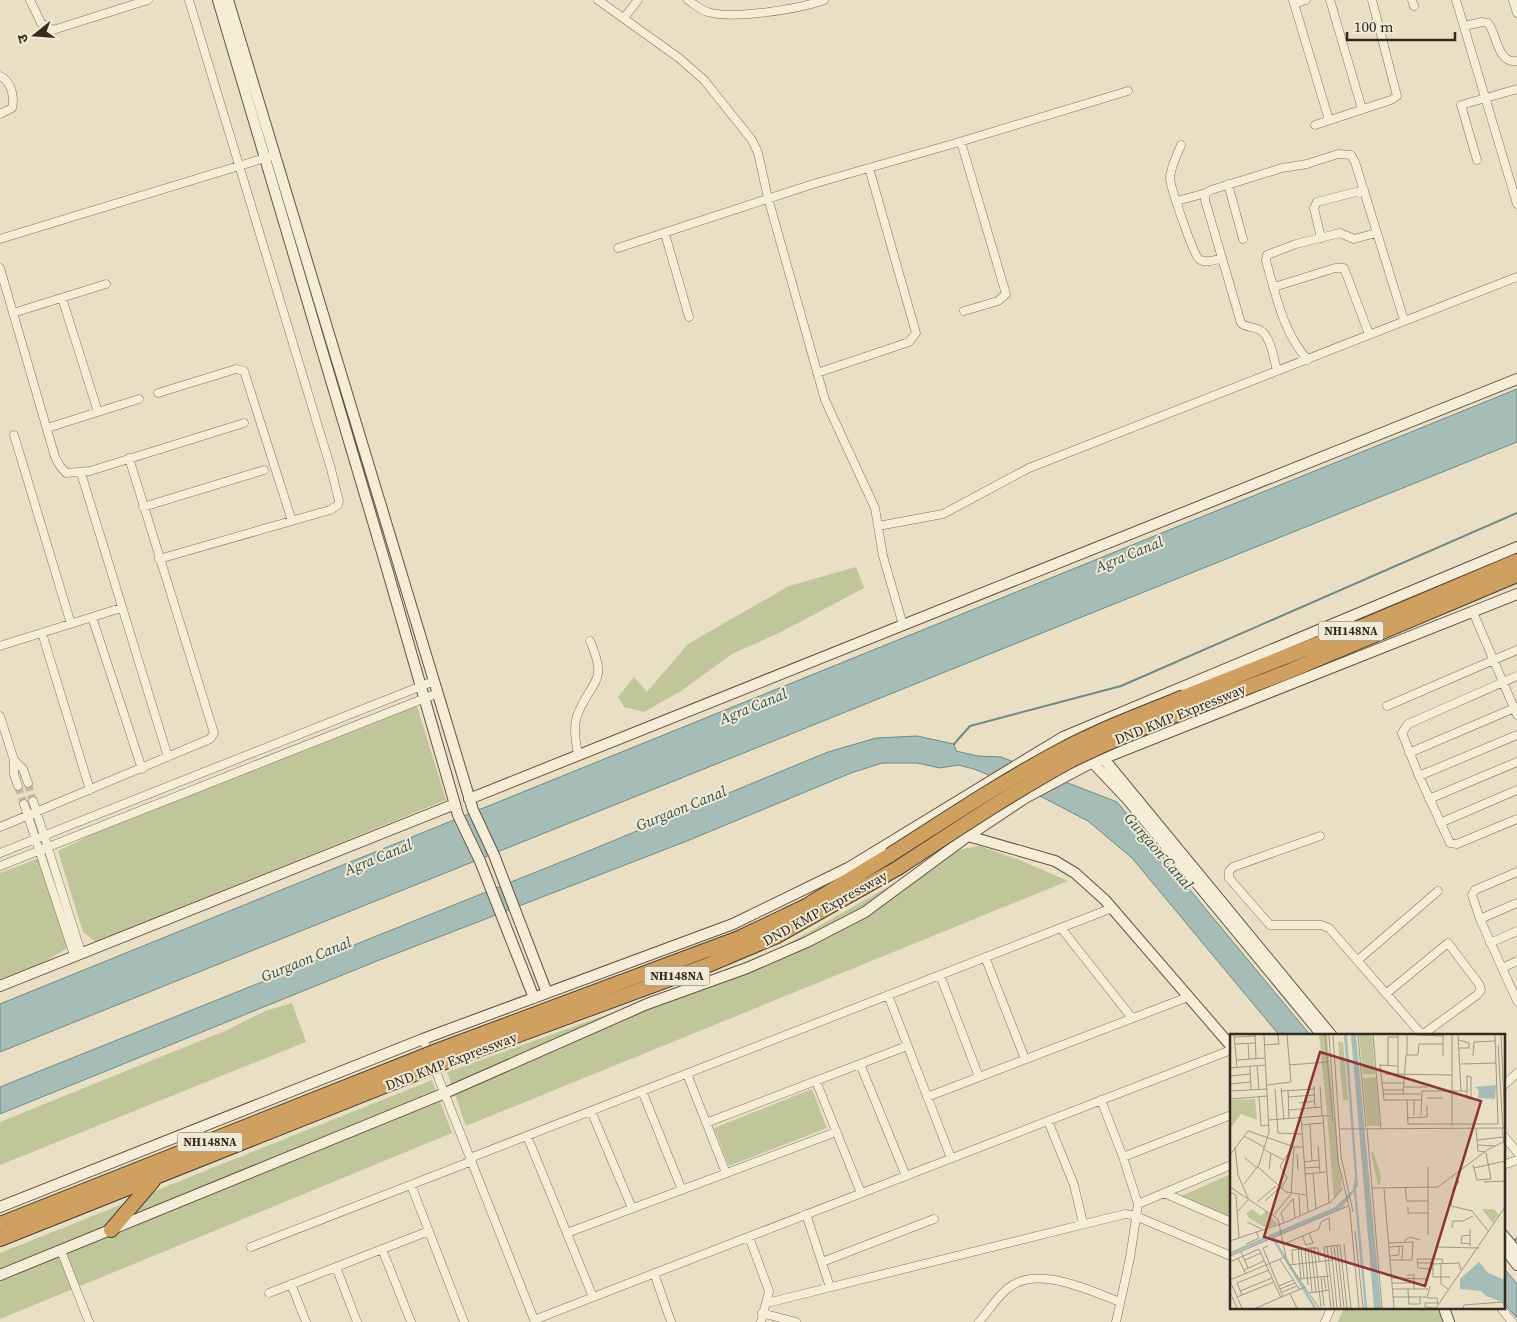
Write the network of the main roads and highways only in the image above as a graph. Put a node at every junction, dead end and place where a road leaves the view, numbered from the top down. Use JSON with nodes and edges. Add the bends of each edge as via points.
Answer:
{"nodes":[{"id":1,"x":1517,"y":561,"type":"edge"},
{"id":2,"x":1517,"y":575,"type":"edge"},
{"id":3,"x":1187,"y":703,"type":"junction"},
{"id":4,"x":442,"y":1056,"type":"junction"},
{"id":5,"x":423,"y":1063,"type":"junction"},
{"id":6,"x":155,"y":1178,"type":"junction"},
{"id":7,"x":0,"y":1224,"type":"edge"},
{"id":8,"x":111,"y":1230,"type":"road end"},
{"id":9,"x":0,"y":1239,"type":"edge"}],
"edges":[{"from":1,"to":3,"type":"highway","name":"DND KMP Expressway","number":"NH148NA"},
{"from":2,"to":3,"type":"highway","name":"DND KMP Expressway","number":"NH148NA","via":[[1287,672]]},
{"from":3,"to":4,"type":"highway","name":"DND KMP Expressway","number":"NH148NA","bridge":true,"via":[[1117,723],[1059,751],[806,906],[740,938]]},
{"from":3,"to":4,"type":"highway","name":"DND KMP Expressway","number":"NH148NA","bridge":true,"via":[[1022,788],[898,868],[777,936],[708,965]]},
{"from":4,"to":5,"type":"highway","name":"DND KMP Expressway","number":"NH148NA","bridge":true},
{"from":5,"to":6,"type":"highway","name":"DND KMP Expressway","number":"NH148NA"},
{"from":5,"to":7,"type":"highway","name":"DND KMP Expressway","number":"NH148NA"},
{"from":6,"to":8,"type":"highway"},
{"from":6,"to":9,"type":"highway","name":"DND KMP Expressway","number":"NH148NA"}]}
